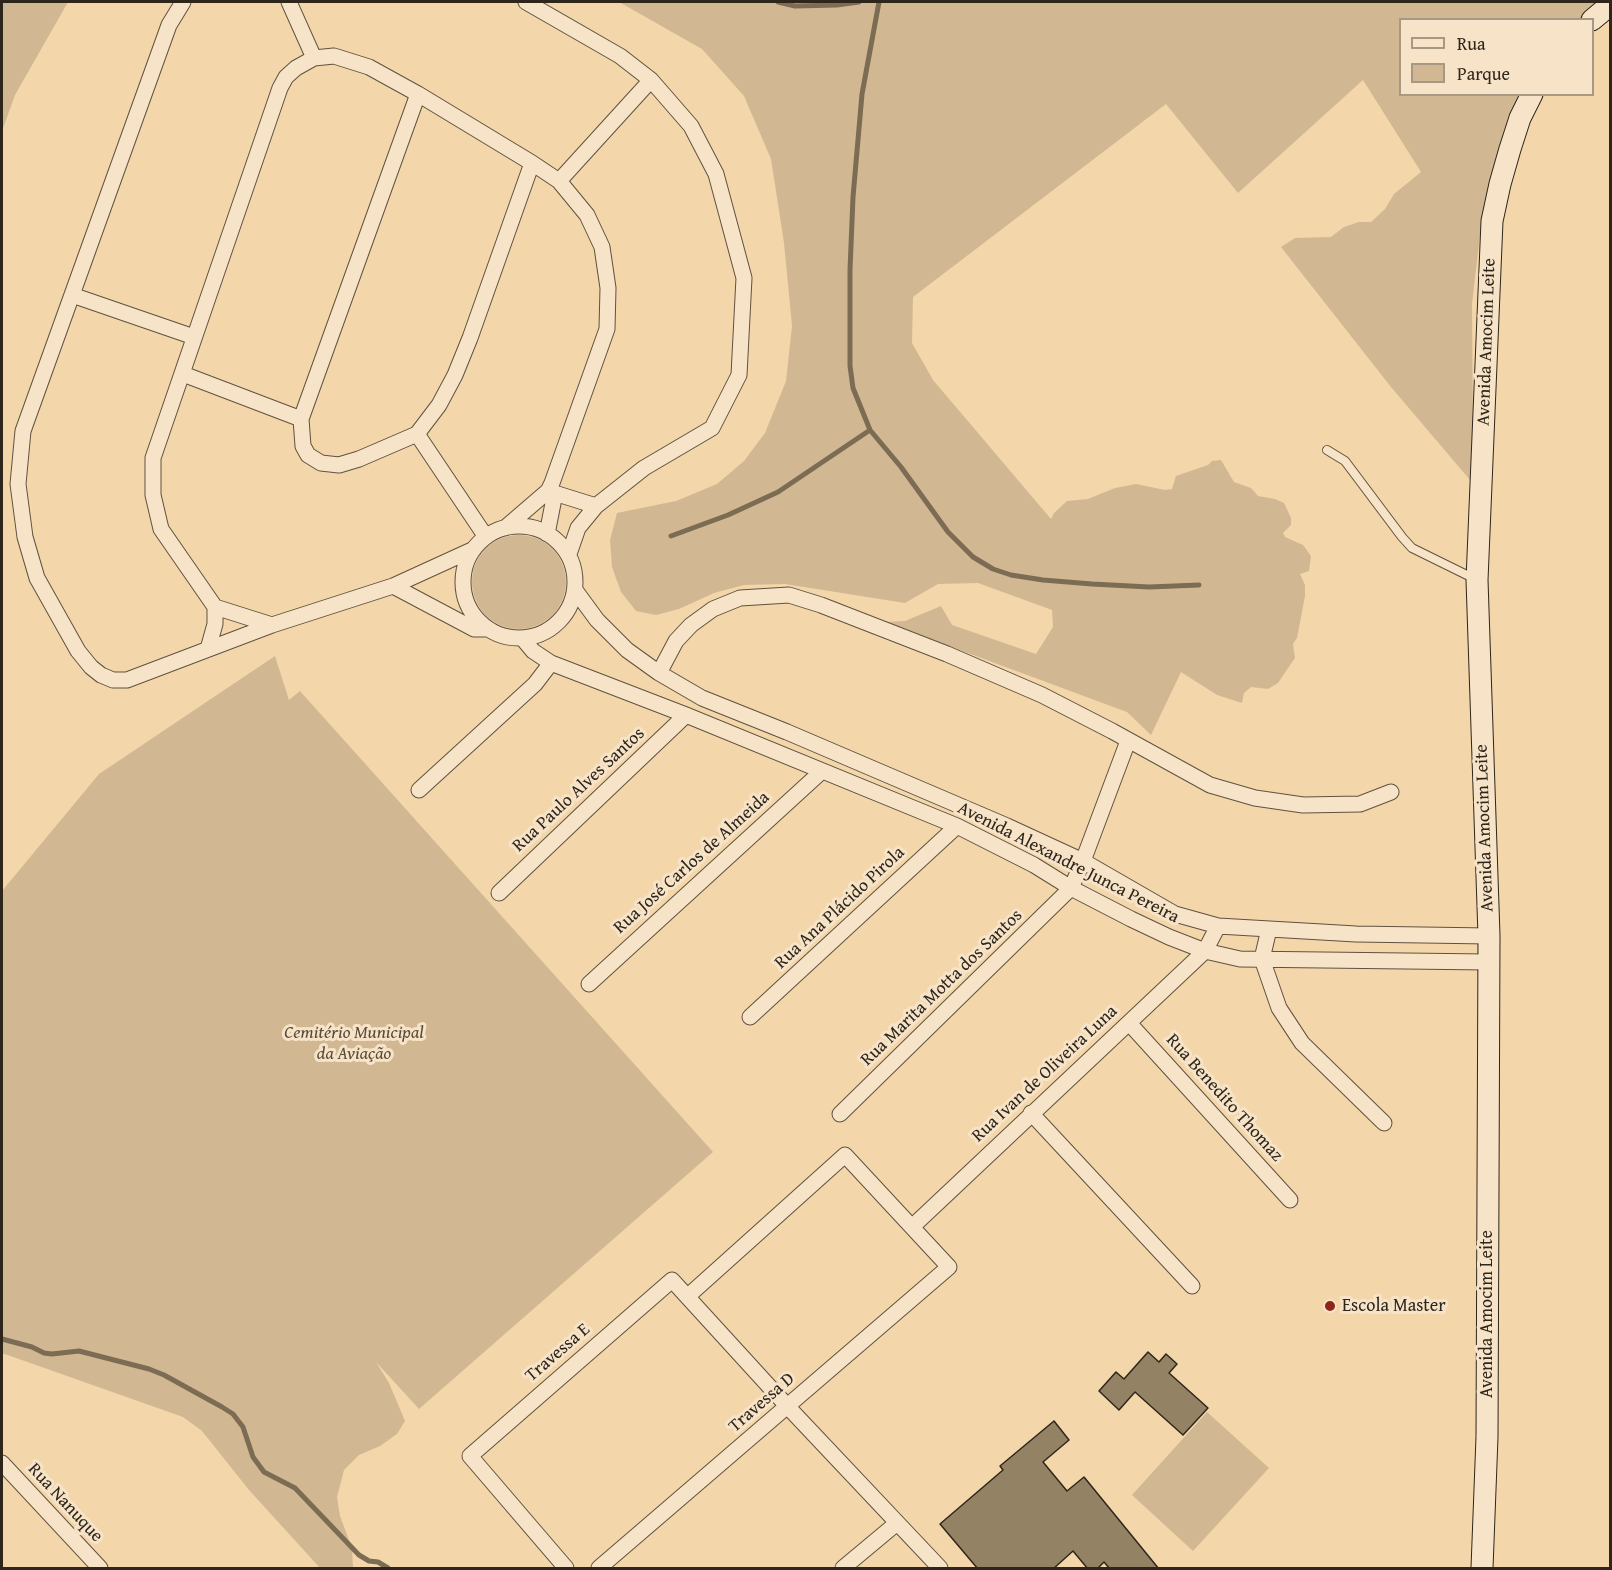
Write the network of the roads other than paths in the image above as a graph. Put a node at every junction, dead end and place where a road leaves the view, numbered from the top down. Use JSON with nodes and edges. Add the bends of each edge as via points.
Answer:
{"nodes":[{"id":1,"x":183,"y":2,"type":"edge"},
{"id":2,"x":289,"y":2,"type":"edge"},
{"id":3,"x":526,"y":2,"type":"edge"},
{"id":4,"x":1611,"y":5,"type":"edge"},
{"id":5,"x":1594,"y":18,"type":"edge"},
{"id":6,"x":314,"y":58,"type":"junction"},
{"id":7,"x":651,"y":80,"type":"junction"},
{"id":8,"x":418,"y":94,"type":"junction"},
{"id":9,"x":1531,"y":96,"type":"edge"},
{"id":10,"x":532,"y":163,"type":"junction"},
{"id":11,"x":559,"y":181,"type":"junction"},
{"id":12,"x":72,"y":295,"type":"junction"},
{"id":13,"x":194,"y":337,"type":"junction"},
{"id":14,"x":183,"y":374,"type":"junction"},
{"id":15,"x":301,"y":418,"type":"junction"},
{"id":16,"x":417,"y":434,"type":"junction"},
{"id":17,"x":1327,"y":450,"type":"dead end"},
{"id":18,"x":551,"y":492,"type":"junction"},
{"id":19,"x":596,"y":506,"type":"junction"},
{"id":20,"x":505,"y":528,"type":"junction"},
{"id":21,"x":547,"y":534,"type":"junction"},
{"id":22,"x":486,"y":537,"type":"junction"},
{"id":23,"x":474,"y":549,"type":"junction"},
{"id":24,"x":568,"y":554,"type":"junction"},
{"id":25,"x":1478,"y":580,"type":"junction"},
{"id":26,"x":393,"y":586,"type":"junction"},
{"id":27,"x":574,"y":590,"type":"junction"},
{"id":28,"x":215,"y":607,"type":"junction"},
{"id":29,"x":272,"y":625,"type":"junction"},
{"id":30,"x":486,"y":629,"type":"junction"},
{"id":31,"x":523,"y":639,"type":"junction"},
{"id":32,"x":208,"y":650,"type":"junction"},
{"id":33,"x":551,"y":663,"type":"junction"},
{"id":34,"x":659,"y":673,"type":"junction"},
{"id":35,"x":686,"y":715,"type":"junction"},
{"id":36,"x":1128,"y":741,"type":"junction"},
{"id":37,"x":821,"y":772,"type":"junction"},
{"id":38,"x":419,"y":790,"type":"dead end"},
{"id":39,"x":1391,"y":792,"type":"dead end"},
{"id":40,"x":957,"y":826,"type":"junction"},
{"id":41,"x":1083,"y":861,"type":"junction"},
{"id":42,"x":1071,"y":888,"type":"junction"},
{"id":43,"x":499,"y":892,"type":"dead end"},
{"id":44,"x":1218,"y":926,"type":"junction"},
{"id":45,"x":1269,"y":929,"type":"junction"},
{"id":46,"x":1489,"y":936,"type":"junction"},
{"id":47,"x":1205,"y":951,"type":"junction"},
{"id":48,"x":1263,"y":959,"type":"junction"},
{"id":49,"x":1488,"y":962,"type":"junction"},
{"id":50,"x":589,"y":984,"type":"dead end"},
{"id":51,"x":750,"y":1017,"type":"dead end"},
{"id":52,"x":1129,"y":1023,"type":"junction"},
{"id":53,"x":1031,"y":1113,"type":"junction"},
{"id":54,"x":840,"y":1114,"type":"dead end"},
{"id":55,"x":1384,"y":1123,"type":"dead end"},
{"id":56,"x":1290,"y":1200,"type":"dead end"},
{"id":57,"x":913,"y":1226,"type":"junction"},
{"id":58,"x":1192,"y":1286,"type":"dead end"},
{"id":59,"x":688,"y":1296,"type":"junction"},
{"id":60,"x":788,"y":1407,"type":"junction"},
{"id":61,"x":3,"y":1468,"type":"edge"},
{"id":62,"x":897,"y":1523,"type":"junction"},
{"id":63,"x":99,"y":1569,"type":"edge"},
{"id":64,"x":566,"y":1569,"type":"edge"},
{"id":65,"x":599,"y":1569,"type":"edge"},
{"id":66,"x":843,"y":1569,"type":"edge"},
{"id":67,"x":940,"y":1569,"type":"edge"},
{"id":68,"x":1482,"y":1569,"type":"edge"}],
"edges":[{"from":1,"to":12,"type":"street","via":[[170,25]]},
{"from":2,"to":6,"type":"street"},
{"from":3,"to":7,"type":"street","via":[[620,56]]},
{"from":4,"to":5,"type":"street"},
{"from":6,"to":8,"type":"street","via":[[334,56],[352,60]]},
{"from":6,"to":13,"type":"street","via":[[291,72],[280,88]]},
{"from":7,"to":11,"type":"street"},
{"from":7,"to":19,"type":"street","via":[[691,126],[716,174],[744,278],[739,375],[712,428],[645,468]]},
{"from":8,"to":10,"type":"street"},
{"from":8,"to":15,"type":"street"},
{"from":9,"to":25,"type":"street","name":"Avenida Amocim Leite","via":[[1510,149],[1492,220]]},
{"from":10,"to":11,"type":"street"},
{"from":10,"to":16,"type":"street","via":[[455,375]]},
{"from":11,"to":18,"type":"street","via":[[588,215],[602,247],[608,288],[607,329]]},
{"from":12,"to":13,"type":"street"},
{"from":12,"to":32,"type":"street","via":[[23,431],[18,484],[25,537],[38,578],[78,651],[107,678],[127,680]]},
{"from":13,"to":14,"type":"street"},
{"from":14,"to":15,"type":"street"},
{"from":14,"to":28,"type":"street","via":[[153,458],[153,495],[161,529]]},
{"from":15,"to":16,"type":"street","via":[[303,446],[308,456],[321,463],[339,465],[359,459]]},
{"from":16,"to":22,"type":"street"},
{"from":17,"to":25,"type":"lane","via":[[1345,461],[1412,548]]},
{"from":18,"to":19,"type":"street"},
{"from":18,"to":20,"type":"street"},
{"from":18,"to":21,"type":"street"},
{"from":19,"to":24,"type":"street","via":[[578,528]]},
{"from":20,"to":21,"type":"street","via":[[530,527]]},
{"from":20,"to":22,"type":"street"},
{"from":21,"to":24,"type":"street"},
{"from":22,"to":23,"type":"street"},
{"from":23,"to":26,"type":"street"},
{"from":23,"to":30,"type":"street","via":[[465,566],[462,585],[469,610]]},
{"from":24,"to":27,"type":"street"},
{"from":25,"to":46,"type":"street","name":"Avenida Amocim Leite"},
{"from":26,"to":29,"type":"street"},
{"from":26,"to":30,"type":"street","via":[[474,629]]},
{"from":27,"to":31,"type":"street","via":[[558,623]]},
{"from":27,"to":34,"type":"street","name":"Avenida Alexandre Junca Pereira","via":[[627,650]]},
{"from":28,"to":29,"type":"street"},
{"from":28,"to":32,"type":"street"},
{"from":29,"to":32,"type":"street"},
{"from":30,"to":31,"type":"street"},
{"from":31,"to":33,"type":"street","name":"Avenida Alexandre Junca Pereira"},
{"from":33,"to":35,"type":"street","name":"Avenida Alexandre Junca Pereira"},
{"from":33,"to":38,"type":"street","via":[[536,684]]},
{"from":34,"to":36,"type":"street","via":[[676,641],[713,609],[740,598],[789,595],[957,658],[1042,695]]},
{"from":34,"to":41,"type":"street","name":"Avenida Alexandre Junca Pereira","via":[[702,698]]},
{"from":35,"to":37,"type":"street","name":"Avenida Alexandre Junca Pereira"},
{"from":35,"to":43,"type":"street","name":"Rua Paulo Alves Santos"},
{"from":36,"to":39,"type":"street","via":[[1210,785],[1255,798],[1303,805],[1360,804]]},
{"from":36,"to":41,"type":"street"},
{"from":37,"to":40,"type":"street","name":"Avenida Alexandre Junca Pereira"},
{"from":37,"to":50,"type":"street","name":"Rua José Carlos de Almeida"},
{"from":40,"to":42,"type":"street","name":"Avenida Alexandre Junca Pereira"},
{"from":40,"to":51,"type":"street","name":"Rua Ana Plácido Pirola"},
{"from":41,"to":42,"type":"street"},
{"from":41,"to":44,"type":"street","name":"Avenida Alexandre Junca Pereira","via":[[1175,914]]},
{"from":42,"to":47,"type":"street","name":"Avenida Alexandre Junca Pereira"},
{"from":42,"to":54,"type":"street","name":"Rua Marita Motta dos Santos"},
{"from":44,"to":45,"type":"street","name":"Avenida Alexandre Junca Pereira"},
{"from":44,"to":47,"type":"street","name":"Rua Ivan de Oliveira Luna"},
{"from":45,"to":46,"type":"street","name":"Avenida Alexandre Junca Pereira"},
{"from":45,"to":48,"type":"street"},
{"from":46,"to":49,"type":"street","name":"Avenida Amocim Leite"},
{"from":47,"to":48,"type":"street","name":"Avenida Alexandre Junca Pereira","via":[[1240,959]]},
{"from":47,"to":52,"type":"street","name":"Rua Ivan de Oliveira Luna"},
{"from":48,"to":49,"type":"street","name":"Avenida Alexandre Junca Pereira"},
{"from":48,"to":55,"type":"street","via":[[1279,1008],[1302,1043]]},
{"from":49,"to":68,"type":"street","name":"Avenida Amocim Leite","via":[[1487,1437]]},
{"from":52,"to":53,"type":"street","name":"Rua Ivan de Oliveira Luna"},
{"from":52,"to":56,"type":"street","name":"Rua Benedito Thomaz"},
{"from":53,"to":57,"type":"street","name":"Rua Ivan de Oliveira Luna"},
{"from":53,"to":58,"type":"street"},
{"from":57,"to":59,"type":"street","via":[[845,1155]]},
{"from":57,"to":60,"type":"street","name":"Travessa D","via":[[949,1267]]},
{"from":59,"to":60,"type":"street"},
{"from":59,"to":64,"type":"street","name":"Travessa E","via":[[672,1280],[470,1456]]},
{"from":60,"to":62,"type":"street"},
{"from":60,"to":65,"type":"street","name":"Travessa D"},
{"from":61,"to":63,"type":"street","name":"Rua Nanuque"},
{"from":62,"to":66,"type":"street"},
{"from":62,"to":67,"type":"street"}]}
